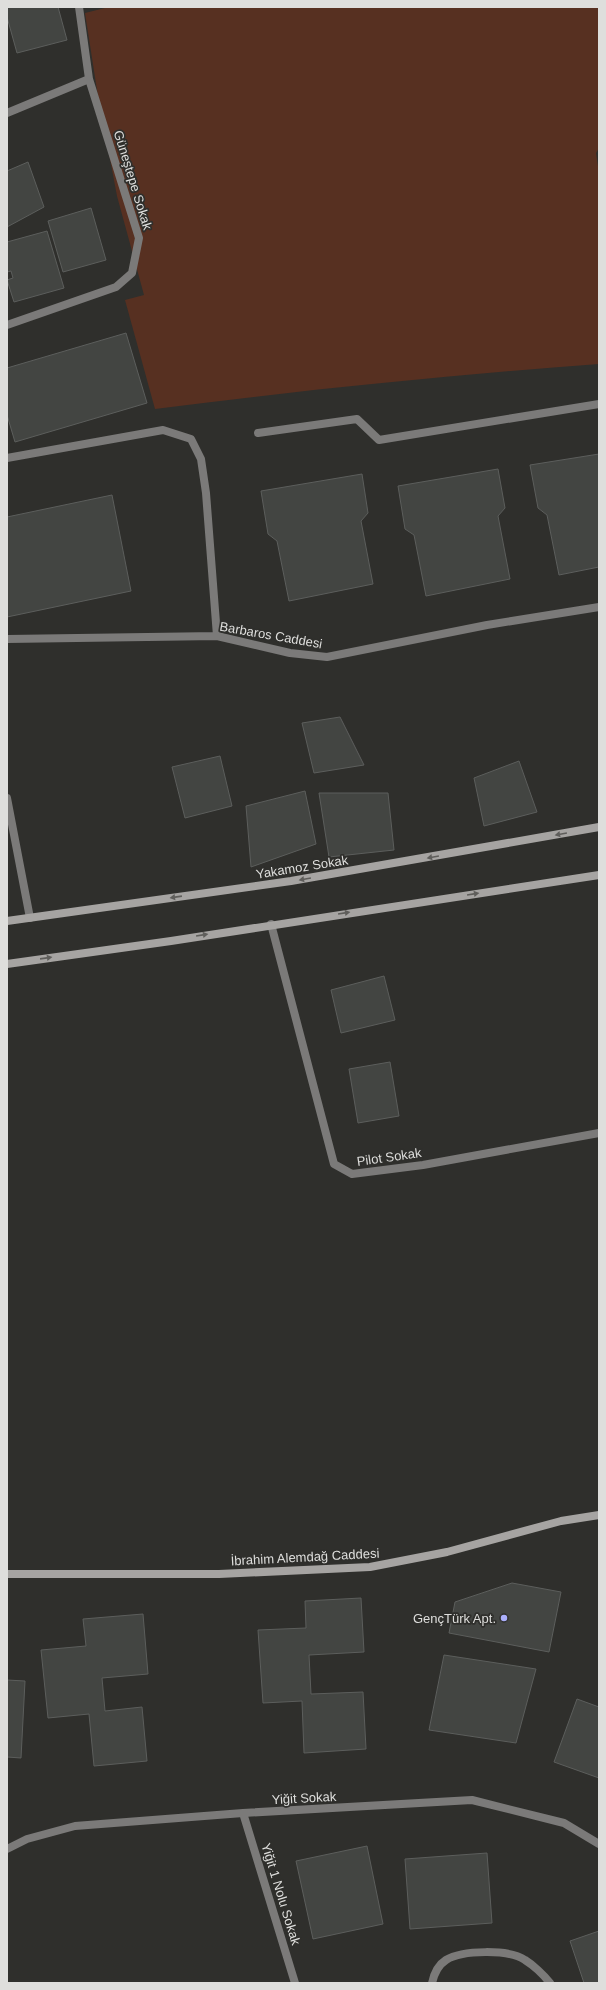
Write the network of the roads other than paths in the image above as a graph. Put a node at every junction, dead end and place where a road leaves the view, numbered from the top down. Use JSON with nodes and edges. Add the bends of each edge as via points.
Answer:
{"nodes":[{"id":1,"x":80,"y":7,"type":"edge"},
{"id":2,"x":89,"y":79,"type":"junction"},
{"id":3,"x":7,"y":113,"type":"edge"},
{"id":4,"x":7,"y":325,"type":"edge"},
{"id":5,"x":599,"y":404,"type":"edge"},
{"id":6,"x":258,"y":432,"type":"dead end"},
{"id":7,"x":7,"y":458,"type":"edge"},
{"id":8,"x":599,"y":607,"type":"edge"},
{"id":9,"x":217,"y":636,"type":"junction"},
{"id":10,"x":7,"y":639,"type":"edge"},
{"id":11,"x":7,"y":798,"type":"edge"},
{"id":12,"x":599,"y":827,"type":"edge"},
{"id":13,"x":599,"y":875,"type":"edge"},
{"id":14,"x":30,"y":918,"type":"junction"},
{"id":15,"x":7,"y":921,"type":"edge"},
{"id":16,"x":271,"y":924,"type":"junction"},
{"id":17,"x":7,"y":964,"type":"edge"},
{"id":18,"x":599,"y":1133,"type":"edge"},
{"id":19,"x":599,"y":1515,"type":"edge"},
{"id":20,"x":7,"y":1574,"type":"edge"},
{"id":21,"x":243,"y":1813,"type":"junction"},
{"id":22,"x":599,"y":1844,"type":"edge"},
{"id":23,"x":7,"y":1849,"type":"edge"},
{"id":24,"x":295,"y":1983,"type":"edge"},
{"id":25,"x":432,"y":1983,"type":"edge"},
{"id":26,"x":550,"y":1983,"type":"edge"}],
"edges":[{"from":1,"to":2,"type":"street","name":"Güneştepe Sokak"},
{"from":2,"to":3,"type":"street"},
{"from":2,"to":4,"type":"street","name":"Güneştepe Sokak","via":[[139,238],[132,273],[116,287]]},
{"from":5,"to":6,"type":"street","via":[[379,440],[358,419]]},
{"from":7,"to":9,"type":"street","via":[[162,430],[191,439],[201,459],[206,493]]},
{"from":8,"to":9,"type":"street","name":"Barbaros Caddesi","via":[[486,625],[327,657],[290,653]]},
{"from":9,"to":10,"type":"street","name":"Barbaros Caddesi"},
{"from":11,"to":14,"type":"street"},
{"from":12,"to":14,"type":"main road","name":"Yakamoz Sokak","one_way":true,"via":[[291,881]]},
{"from":16,"to":13,"type":"main road","one_way":true},
{"from":14,"to":15,"type":"main road","name":"Yakamoz Sokak"},
{"from":17,"to":16,"type":"main road","one_way":true},
{"from":16,"to":18,"type":"street","name":"Pilot Sokak","via":[[334,1164],[352,1174],[423,1165]]},
{"from":19,"to":20,"type":"main road","name":"İbrahim Alemdağ Caddesi","via":[[561,1520],[448,1552],[370,1567],[219,1574]]},
{"from":21,"to":22,"type":"street","name":"Yiğit Sokak","via":[[472,1800],[564,1824]]},
{"from":21,"to":23,"type":"street","name":"Yiğit Sokak","via":[[75,1826],[27,1839]]},
{"from":21,"to":24,"type":"street","name":"Yiğit 1 Nolu Sokak"},
{"from":25,"to":26,"type":"street","via":[[435,1972],[446,1960],[462,1954],[496,1951],[524,1959]]}]}
